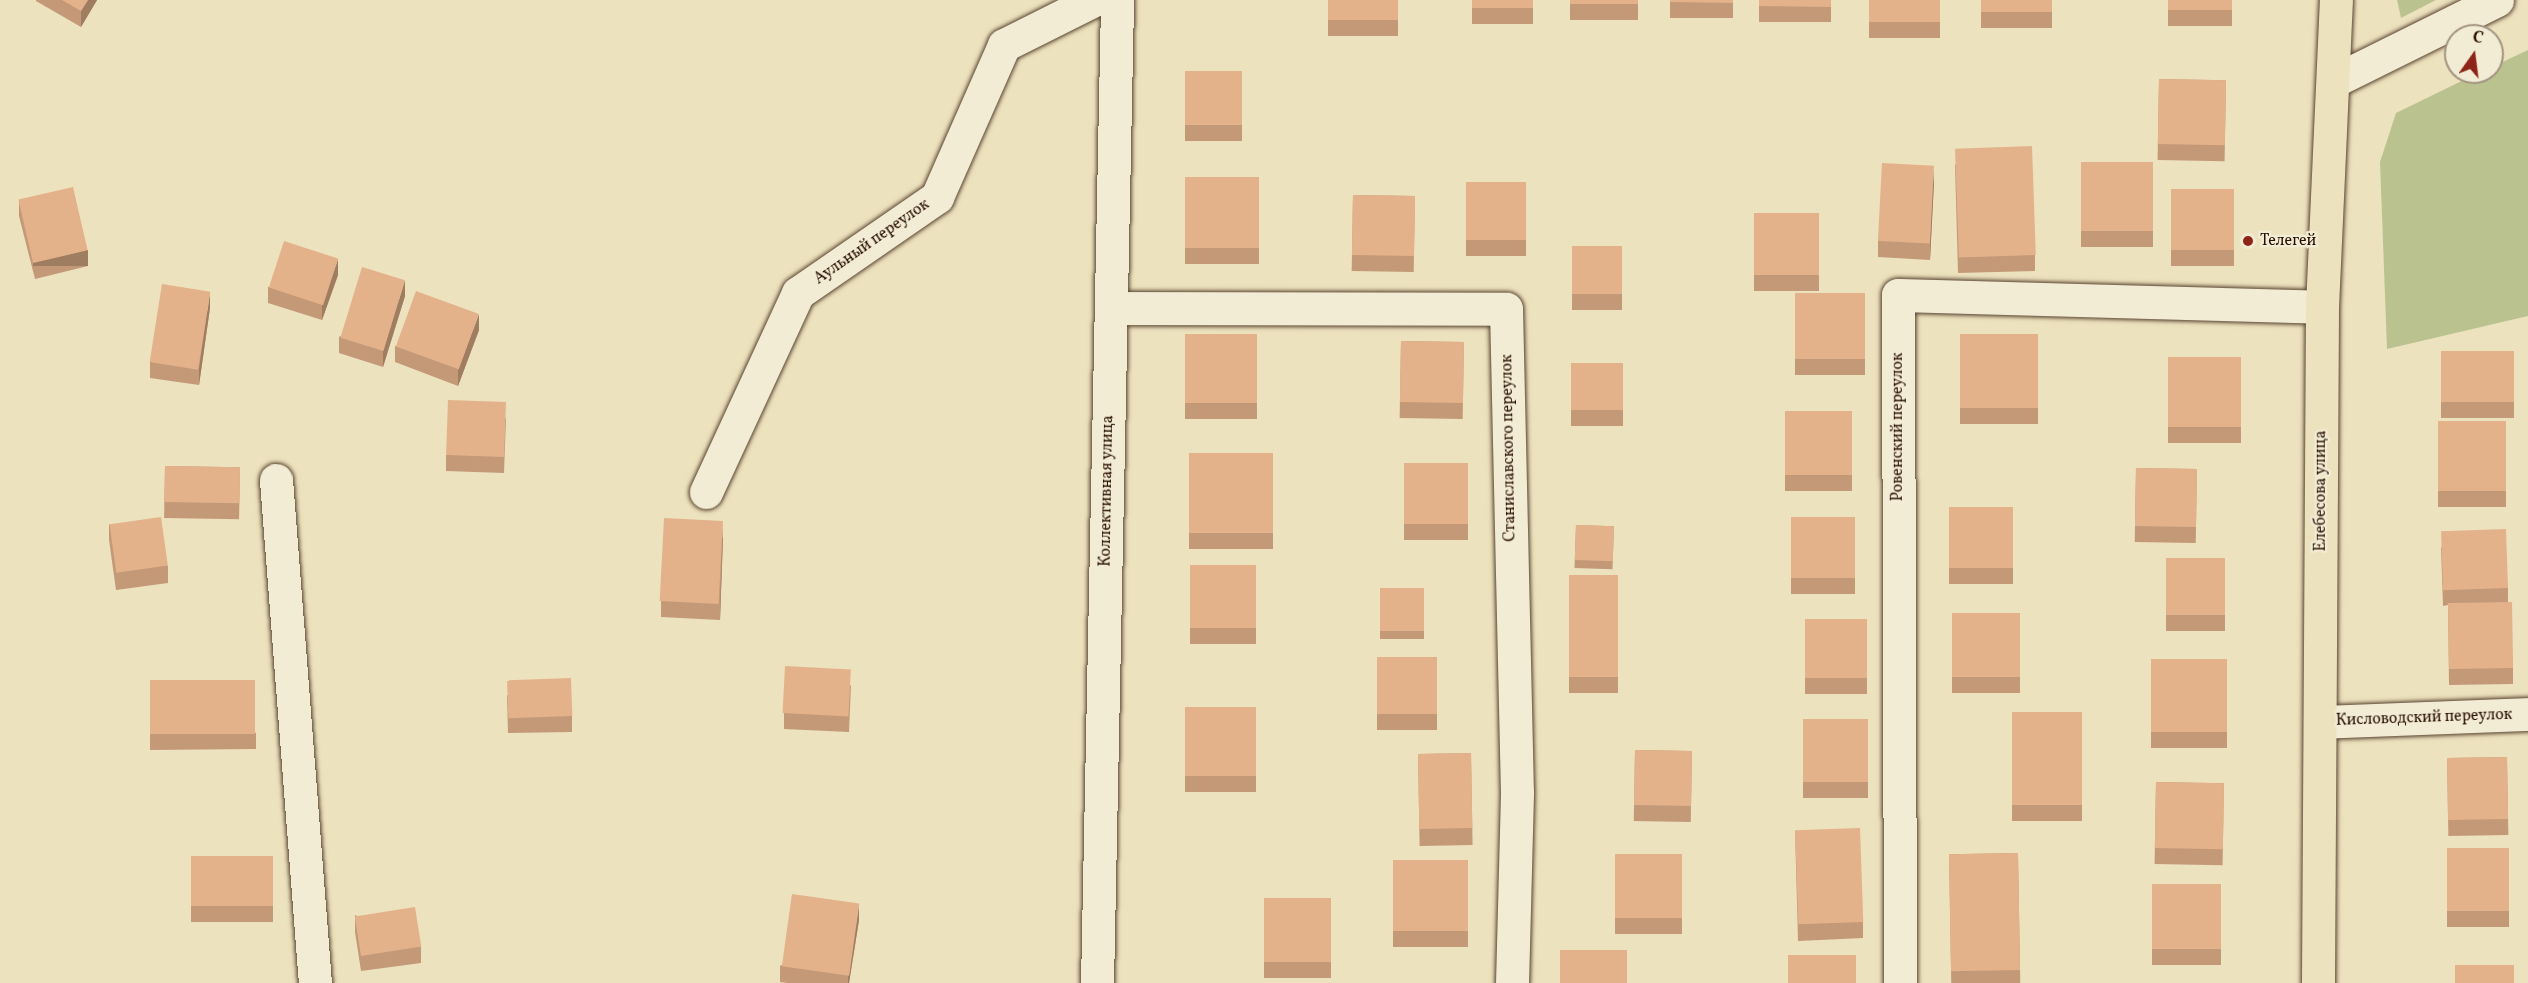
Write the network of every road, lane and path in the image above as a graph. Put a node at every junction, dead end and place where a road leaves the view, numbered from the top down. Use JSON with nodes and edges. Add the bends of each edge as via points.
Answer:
{"nodes":[{"id":1,"x":1094,"y":0,"type":"edge"},
{"id":2,"x":1117,"y":0,"type":"edge"},
{"id":3,"x":2336,"y":0,"type":"edge"},
{"id":4,"x":2497,"y":0,"type":"edge"},
{"id":5,"x":2334,"y":81,"type":"junction"},
{"id":6,"x":2322,"y":307,"type":"junction"},
{"id":7,"x":1111,"y":308,"type":"junction"},
{"id":8,"x":276,"y":480,"type":"dead end"},
{"id":9,"x":706,"y":492,"type":"dead end"},
{"id":10,"x":2528,"y":714,"type":"edge"},
{"id":11,"x":2320,"y":722,"type":"junction"},
{"id":12,"x":315,"y":983,"type":"edge"},
{"id":13,"x":1097,"y":983,"type":"edge"},
{"id":14,"x":1512,"y":983,"type":"edge"},
{"id":15,"x":1900,"y":983,"type":"edge"},
{"id":16,"x":2318,"y":983,"type":"edge"}],
"edges":[{"from":1,"to":9,"type":"street","name":"Аульный переулок","via":[[1004,45],[937,197],[798,293]]},
{"from":2,"to":7,"type":"street","name":"Коллективная улица"},
{"from":3,"to":5,"type":"main road","name":"Елебесова улица"},
{"from":4,"to":5,"type":"street"},
{"from":5,"to":6,"type":"main road","name":"Елебесова улица"},
{"from":6,"to":11,"type":"main road","name":"Елебесова улица"},
{"from":6,"to":15,"type":"street","name":"Ровенский переулок","via":[[1898,295]]},
{"from":7,"to":13,"type":"street","name":"Коллективная улица"},
{"from":7,"to":14,"type":"street","name":"Станиславского переулок","via":[[1506,309],[1517,794]]},
{"from":8,"to":12,"type":"street"},
{"from":10,"to":11,"type":"street","name":"Кисловодский переулок"},
{"from":11,"to":16,"type":"main road","name":"Елебесова улица"}]}
